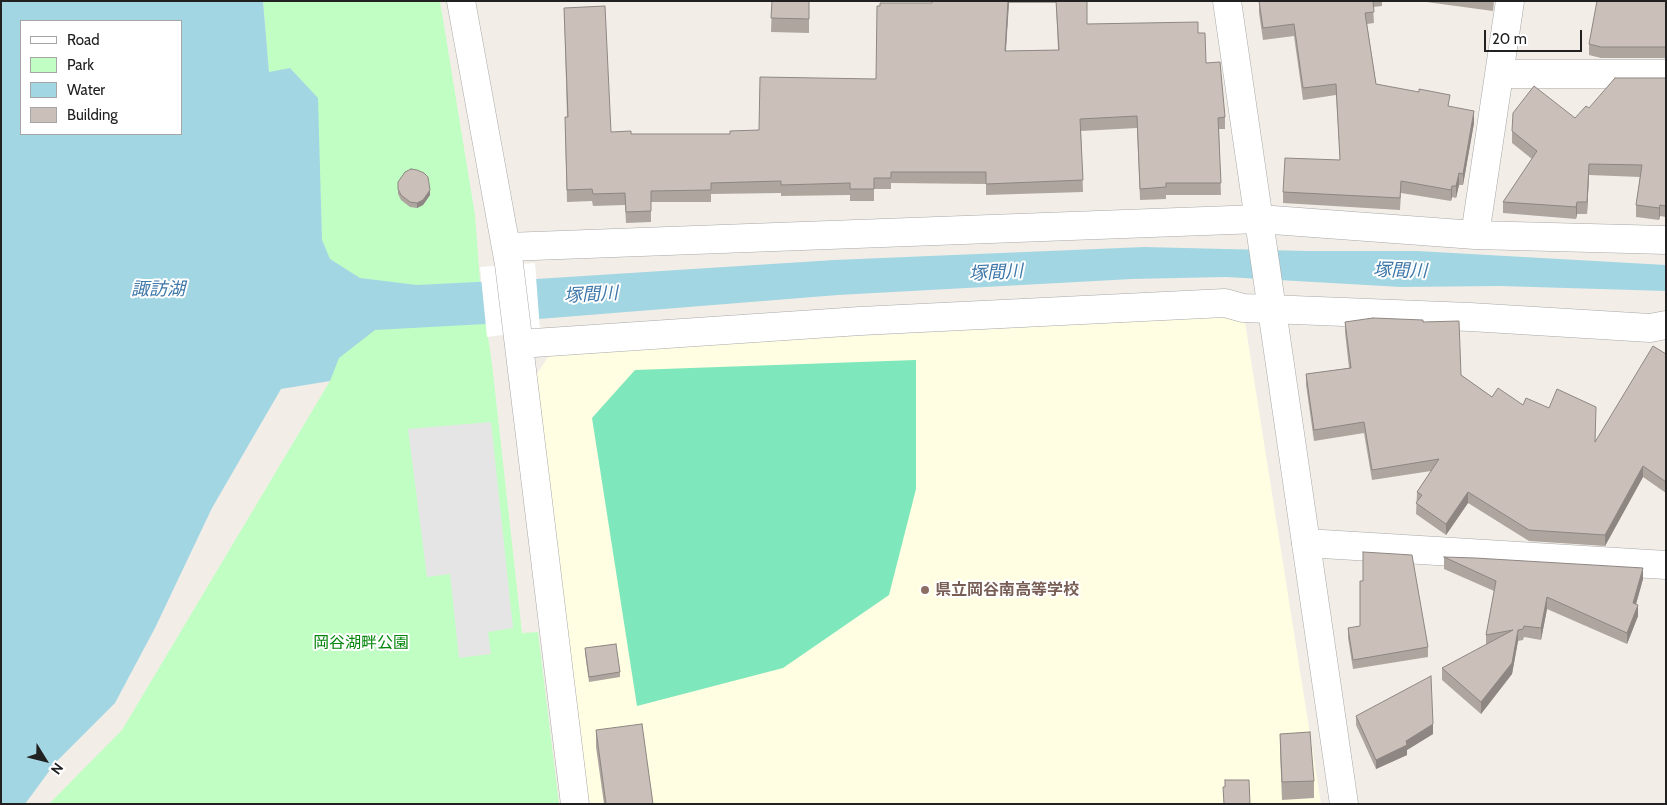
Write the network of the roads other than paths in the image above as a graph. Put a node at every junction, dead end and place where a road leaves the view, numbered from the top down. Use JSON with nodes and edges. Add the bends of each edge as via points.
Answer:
{"nodes":[{"id":1,"x":461,"y":1,"type":"edge"},
{"id":2,"x":1227,"y":1,"type":"edge"},
{"id":3,"x":1510,"y":1,"type":"edge"},
{"id":4,"x":1500,"y":74,"type":"junction"},
{"id":5,"x":1666,"y":74,"type":"edge"},
{"id":6,"x":1260,"y":228,"type":"junction"},
{"id":7,"x":1474,"y":235,"type":"junction"},
{"id":8,"x":1666,"y":240,"type":"edge"},
{"id":9,"x":508,"y":256,"type":"junction"},
{"id":10,"x":1272,"y":305,"type":"junction"},
{"id":11,"x":1666,"y":326,"type":"edge"},
{"id":12,"x":518,"y":338,"type":"junction"},
{"id":13,"x":1306,"y":543,"type":"junction"},
{"id":14,"x":1666,"y":565,"type":"edge"},
{"id":15,"x":575,"y":804,"type":"edge"},
{"id":16,"x":1344,"y":804,"type":"edge"}],
"edges":[{"from":1,"to":9,"type":"street"},
{"from":2,"to":6,"type":"street"},
{"from":3,"to":4,"type":"street"},
{"from":4,"to":5,"type":"street"},
{"from":4,"to":7,"type":"street"},
{"from":6,"to":7,"type":"street"},
{"from":6,"to":9,"type":"street"},
{"from":6,"to":10,"type":"street"},
{"from":7,"to":8,"type":"street"},
{"from":9,"to":12,"type":"street"},
{"from":10,"to":11,"type":"street","via":[[1650,328]]},
{"from":10,"to":12,"type":"street","via":[[1243,308],[1226,303]]},
{"from":10,"to":13,"type":"street"},
{"from":12,"to":15,"type":"street"},
{"from":13,"to":14,"type":"street"},
{"from":13,"to":16,"type":"street"}]}
